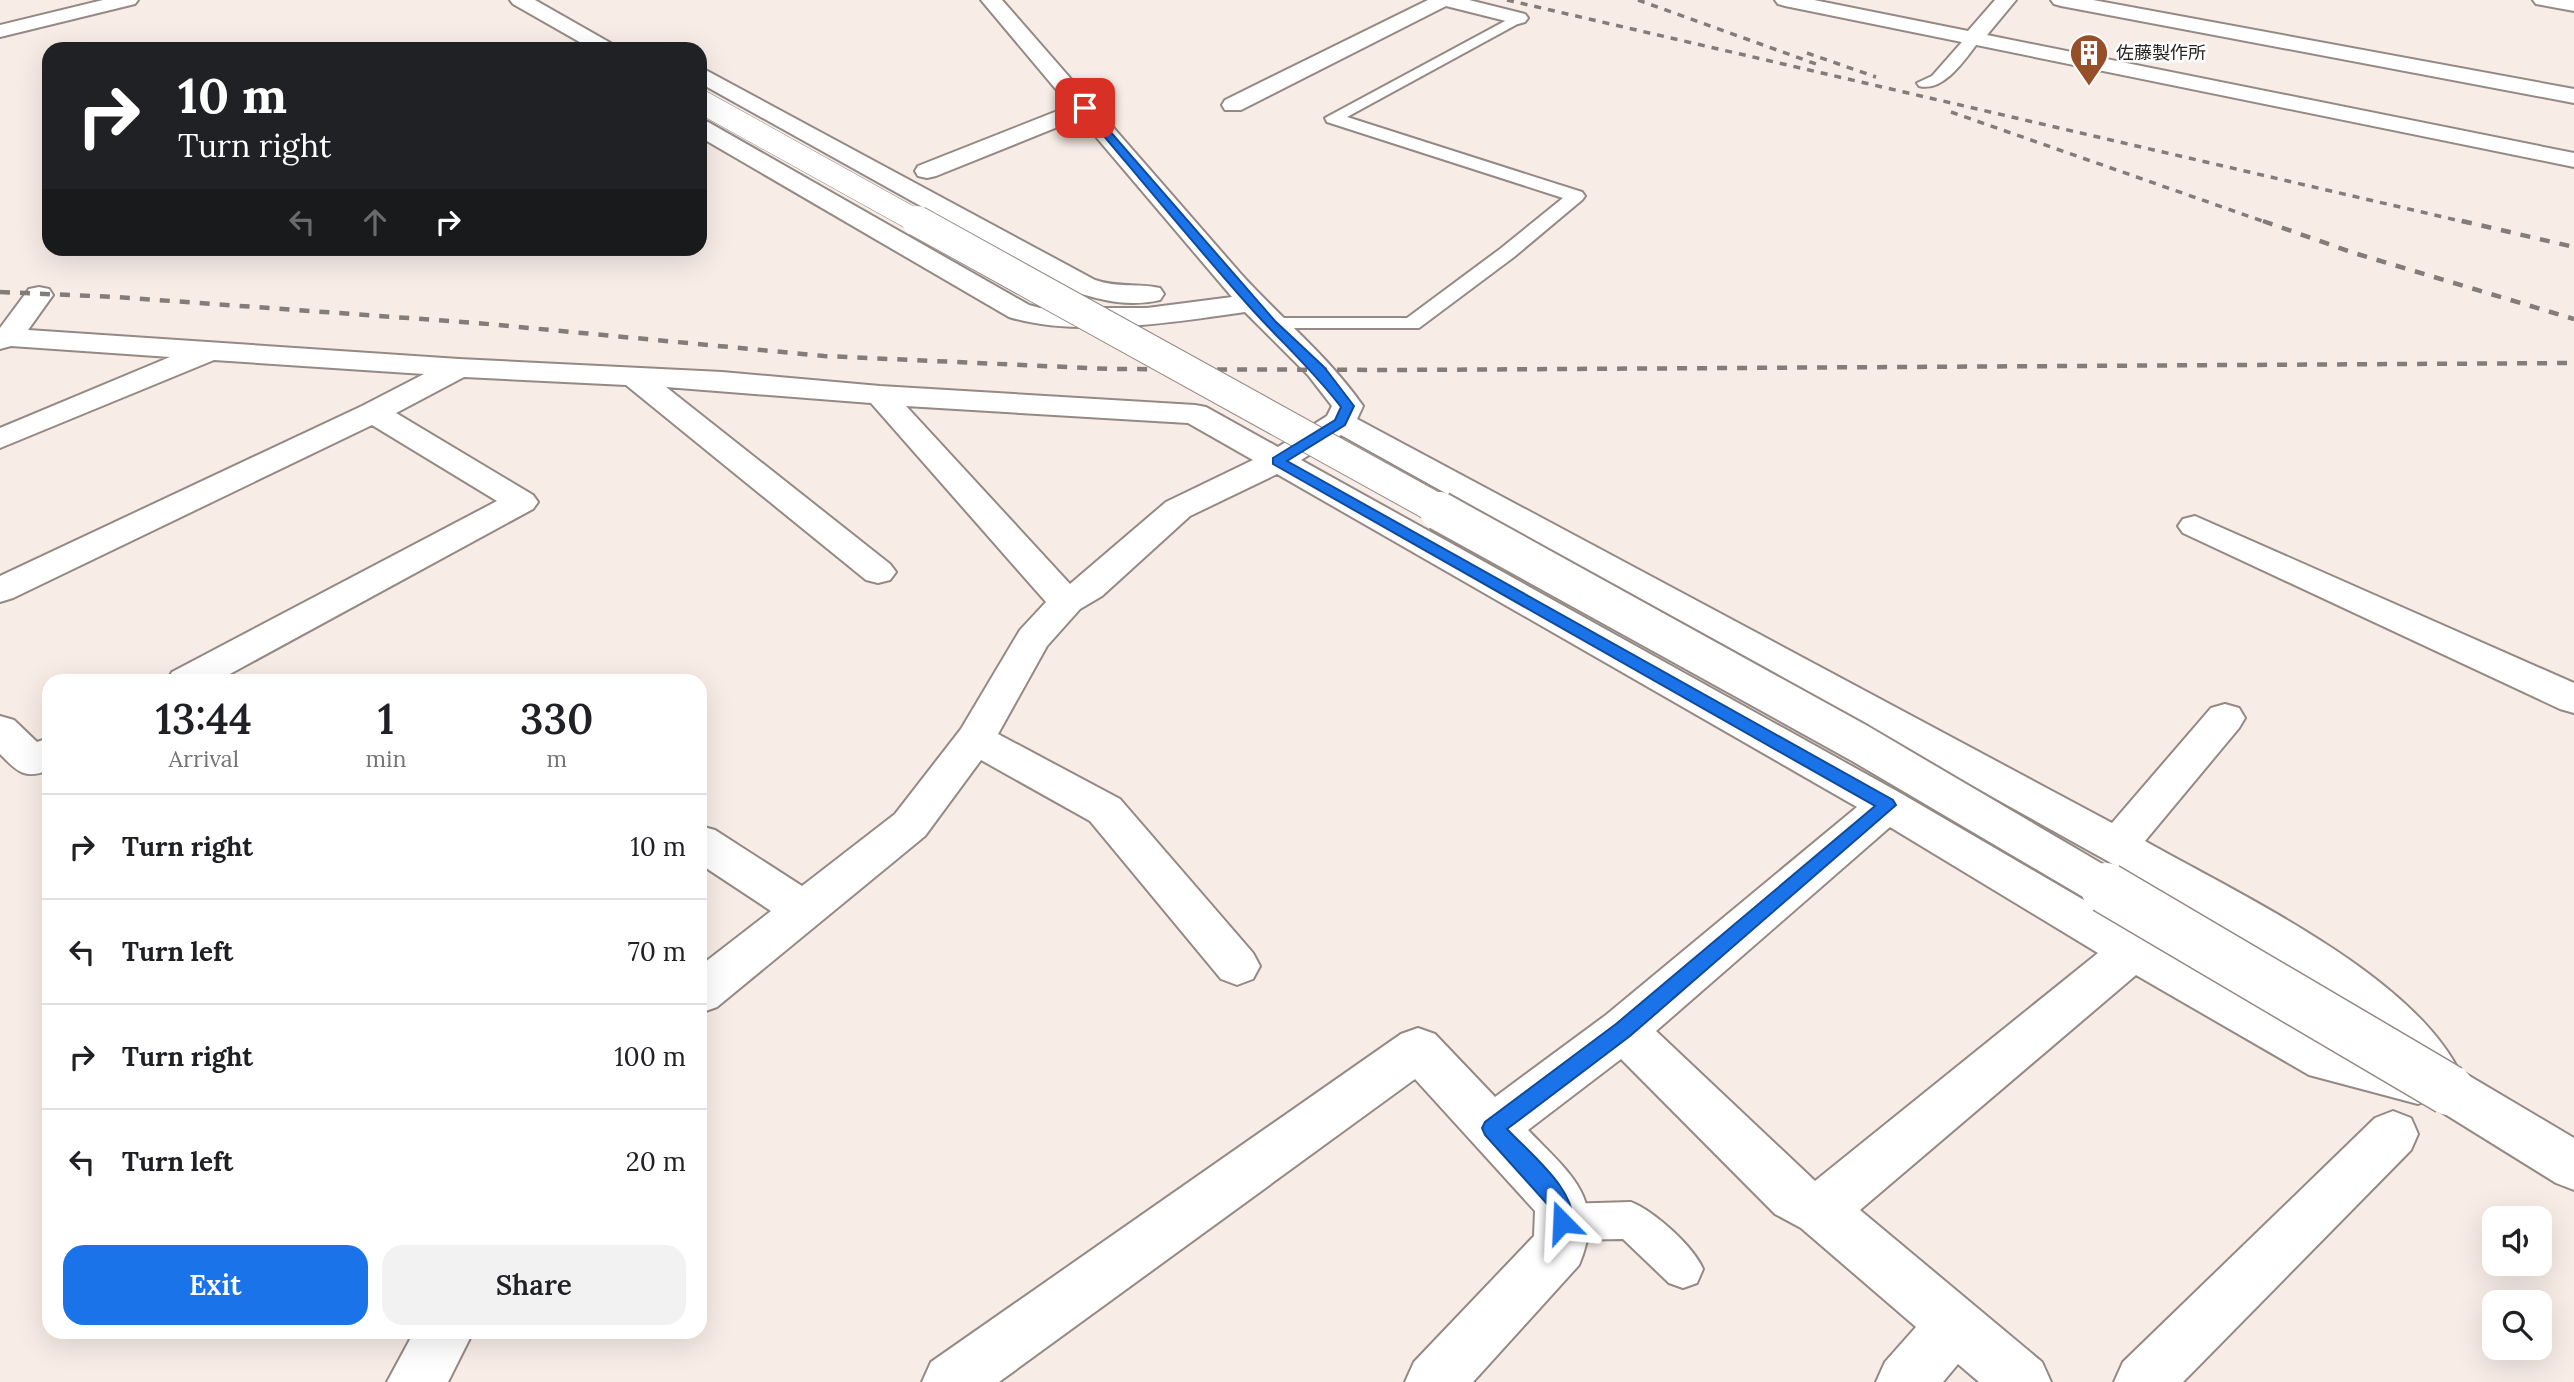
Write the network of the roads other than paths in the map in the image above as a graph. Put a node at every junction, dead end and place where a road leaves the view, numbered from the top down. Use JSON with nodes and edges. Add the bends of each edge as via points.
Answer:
{"nodes":[{"id":1,"x":84,"y":0,"type":"edge"},
{"id":2,"x":128,"y":0,"type":"edge"},
{"id":3,"x":520,"y":0,"type":"edge"},
{"id":4,"x":991,"y":0,"type":"edge"},
{"id":5,"x":1444,"y":0,"type":"edge"},
{"id":6,"x":1786,"y":0,"type":"edge"},
{"id":7,"x":2006,"y":0,"type":"edge"},
{"id":8,"x":2061,"y":0,"type":"edge"},
{"id":9,"x":2543,"y":0,"type":"edge"},
{"id":10,"x":2569,"y":3,"type":"edge"},
{"id":11,"x":1518,"y":18,"type":"joint"},
{"id":12,"x":0,"y":20,"type":"edge"},
{"id":13,"x":0,"y":31,"type":"edge"},
{"id":14,"x":1974,"y":37,"type":"junction"},
{"id":15,"x":595,"y":42,"type":"edge"},
{"id":16,"x":707,"y":78,"type":"edge"},
{"id":17,"x":1925,"y":83,"type":"dead end"},
{"id":18,"x":2574,"y":96,"type":"edge"},
{"id":19,"x":707,"y":104,"type":"edge"},
{"id":20,"x":1233,"y":105,"type":"dead end"},
{"id":21,"x":1085,"y":108,"type":"junction"},
{"id":22,"x":707,"y":131,"type":"edge"},
{"id":23,"x":2574,"y":160,"type":"edge"},
{"id":24,"x":928,"y":171,"type":"dead end"},
{"id":25,"x":1231,"y":280,"type":"junction"},
{"id":26,"x":39,"y":295,"type":"dead end"},
{"id":27,"x":1252,"y":303,"type":"junction"},
{"id":28,"x":1271,"y":324,"type":"junction"},
{"id":29,"x":4,"y":338,"type":"edge"},
{"id":30,"x":212,"y":350,"type":"junction"},
{"id":31,"x":459,"y":368,"type":"junction"},
{"id":32,"x":634,"y":377,"type":"junction"},
{"id":33,"x":880,"y":395,"type":"junction"},
{"id":34,"x":373,"y":413,"type":"junction"},
{"id":35,"x":1340,"y":422,"type":"junction"},
{"id":36,"x":0,"y":439,"type":"edge"},
{"id":37,"x":1278,"y":461,"type":"junction"},
{"id":38,"x":2195,"y":526,"type":"dead end"},
{"id":39,"x":878,"y":572,"type":"dead end"},
{"id":40,"x":0,"y":590,"type":"edge"},
{"id":41,"x":1067,"y":601,"type":"junction"},
{"id":42,"x":199,"y":674,"type":"edge"},
{"id":43,"x":2574,"y":699,"type":"edge"},
{"id":44,"x":2225,"y":718,"type":"dead end"},
{"id":45,"x":0,"y":730,"type":"edge"},
{"id":46,"x":975,"y":739,"type":"junction"},
{"id":47,"x":42,"y":756,"type":"edge"},
{"id":48,"x":1887,"y":805,"type":"junction"},
{"id":49,"x":707,"y":847,"type":"edge"},
{"id":50,"x":2119,"y":847,"type":"junction"},
{"id":51,"x":802,"y":909,"type":"junction"},
{"id":52,"x":2133,"y":951,"type":"junction"},
{"id":53,"x":1237,"y":966,"type":"dead end"},
{"id":54,"x":707,"y":987,"type":"edge"},
{"id":55,"x":1623,"y":1030,"type":"junction"},
{"id":56,"x":2449,"y":1090,"type":"junction"},
{"id":57,"x":1492,"y":1128,"type":"junction"},
{"id":58,"x":2393,"y":1134,"type":"dead end"},
{"id":59,"x":2574,"y":1166,"type":"edge"},
{"id":60,"x":1820,"y":1210,"type":"junction"},
{"id":61,"x":1562,"y":1222,"type":"junction"},
{"id":62,"x":1683,"y":1269,"type":"dead end"},
{"id":63,"x":1955,"y":1325,"type":"junction"},
{"id":64,"x":441,"y":1339,"type":"edge"},
{"id":65,"x":416,"y":1382,"type":"edge"},
{"id":66,"x":951,"y":1382,"type":"edge"},
{"id":67,"x":1434,"y":1382,"type":"edge"},
{"id":68,"x":1905,"y":1382,"type":"edge"},
{"id":69,"x":2022,"y":1382,"type":"edge"},
{"id":70,"x":2143,"y":1382,"type":"edge"}],
"edges":[{"from":1,"to":12,"type":"street"},
{"from":2,"to":13,"type":"street"},
{"from":3,"to":15,"type":"street"},
{"from":4,"to":21,"type":"street"},
{"from":5,"to":11,"type":"street"},
{"from":5,"to":20,"type":"street"},
{"from":6,"to":14,"type":"street"},
{"from":7,"to":14,"type":"street"},
{"from":8,"to":18,"type":"street"},
{"from":9,"to":10,"type":"street"},
{"from":11,"to":28,"type":"lane","via":[[1333,118],[1576,196],[1412,324]]},
{"from":14,"to":17,"type":"lane","via":[[1938,79]]},
{"from":14,"to":23,"type":"street"},
{"from":16,"to":25,"type":"street","via":[[1085,286],[1112,295],[1161,294]]},
{"from":19,"to":56,"type":"street","bridge":true,"via":[[1858,743]]},
{"from":21,"to":24,"type":"street"},
{"from":21,"to":25,"type":"street"},
{"from":22,"to":27,"type":"street","via":[[1019,311],[1038,317],[1147,317]]},
{"from":25,"to":27,"type":"street"},
{"from":26,"to":29,"type":"street"},
{"from":27,"to":28,"type":"street"},
{"from":28,"to":35,"type":"street","via":[[1319,369],[1348,406]]},
{"from":29,"to":30,"type":"street"},
{"from":30,"to":31,"type":"street"},
{"from":30,"to":36,"type":"street"},
{"from":31,"to":32,"type":"street"},
{"from":31,"to":34,"type":"street"},
{"from":32,"to":33,"type":"street"},
{"from":32,"to":39,"type":"street"},
{"from":33,"to":37,"type":"street","via":[[1195,414]]},
{"from":33,"to":41,"type":"street"},
{"from":34,"to":40,"type":"street"},
{"from":34,"to":42,"type":"street","via":[[521,502]]},
{"from":35,"to":37,"type":"street"},
{"from":35,"to":50,"type":"street"},
{"from":37,"to":41,"type":"street","via":[[1178,509]]},
{"from":37,"to":48,"type":"street"},
{"from":38,"to":43,"type":"street"},
{"from":41,"to":46,"type":"street","via":[[1033,639]]},
{"from":44,"to":50,"type":"street"},
{"from":45,"to":47,"type":"street","via":[[32,761]]},
{"from":46,"to":51,"type":"street","via":[[909,824]]},
{"from":46,"to":53,"type":"street","via":[[1105,810]]},
{"from":48,"to":52,"type":"street"},
{"from":48,"to":55,"type":"street"},
{"from":49,"to":51,"type":"street"},
{"from":50,"to":56,"type":"street","via":[[2309,956],[2392,1019]]},
{"from":51,"to":54,"type":"street"},
{"from":52,"to":56,"type":"street","via":[[2326,1060]]},
{"from":52,"to":60,"type":"street"},
{"from":55,"to":57,"type":"street"},
{"from":55,"to":60,"type":"street","via":[[1793,1197]]},
{"from":56,"to":59,"type":"street"},
{"from":57,"to":61,"type":"street","via":[[1560,1201]]},
{"from":57,"to":66,"type":"street","via":[[1418,1049]]},
{"from":58,"to":70,"type":"street"},
{"from":60,"to":63,"type":"street"},
{"from":61,"to":62,"type":"lane","via":[[1631,1220]]},
{"from":61,"to":67,"type":"street","via":[[1560,1247]]},
{"from":63,"to":68,"type":"street"},
{"from":63,"to":69,"type":"street"},
{"from":64,"to":65,"type":"street"}]}
